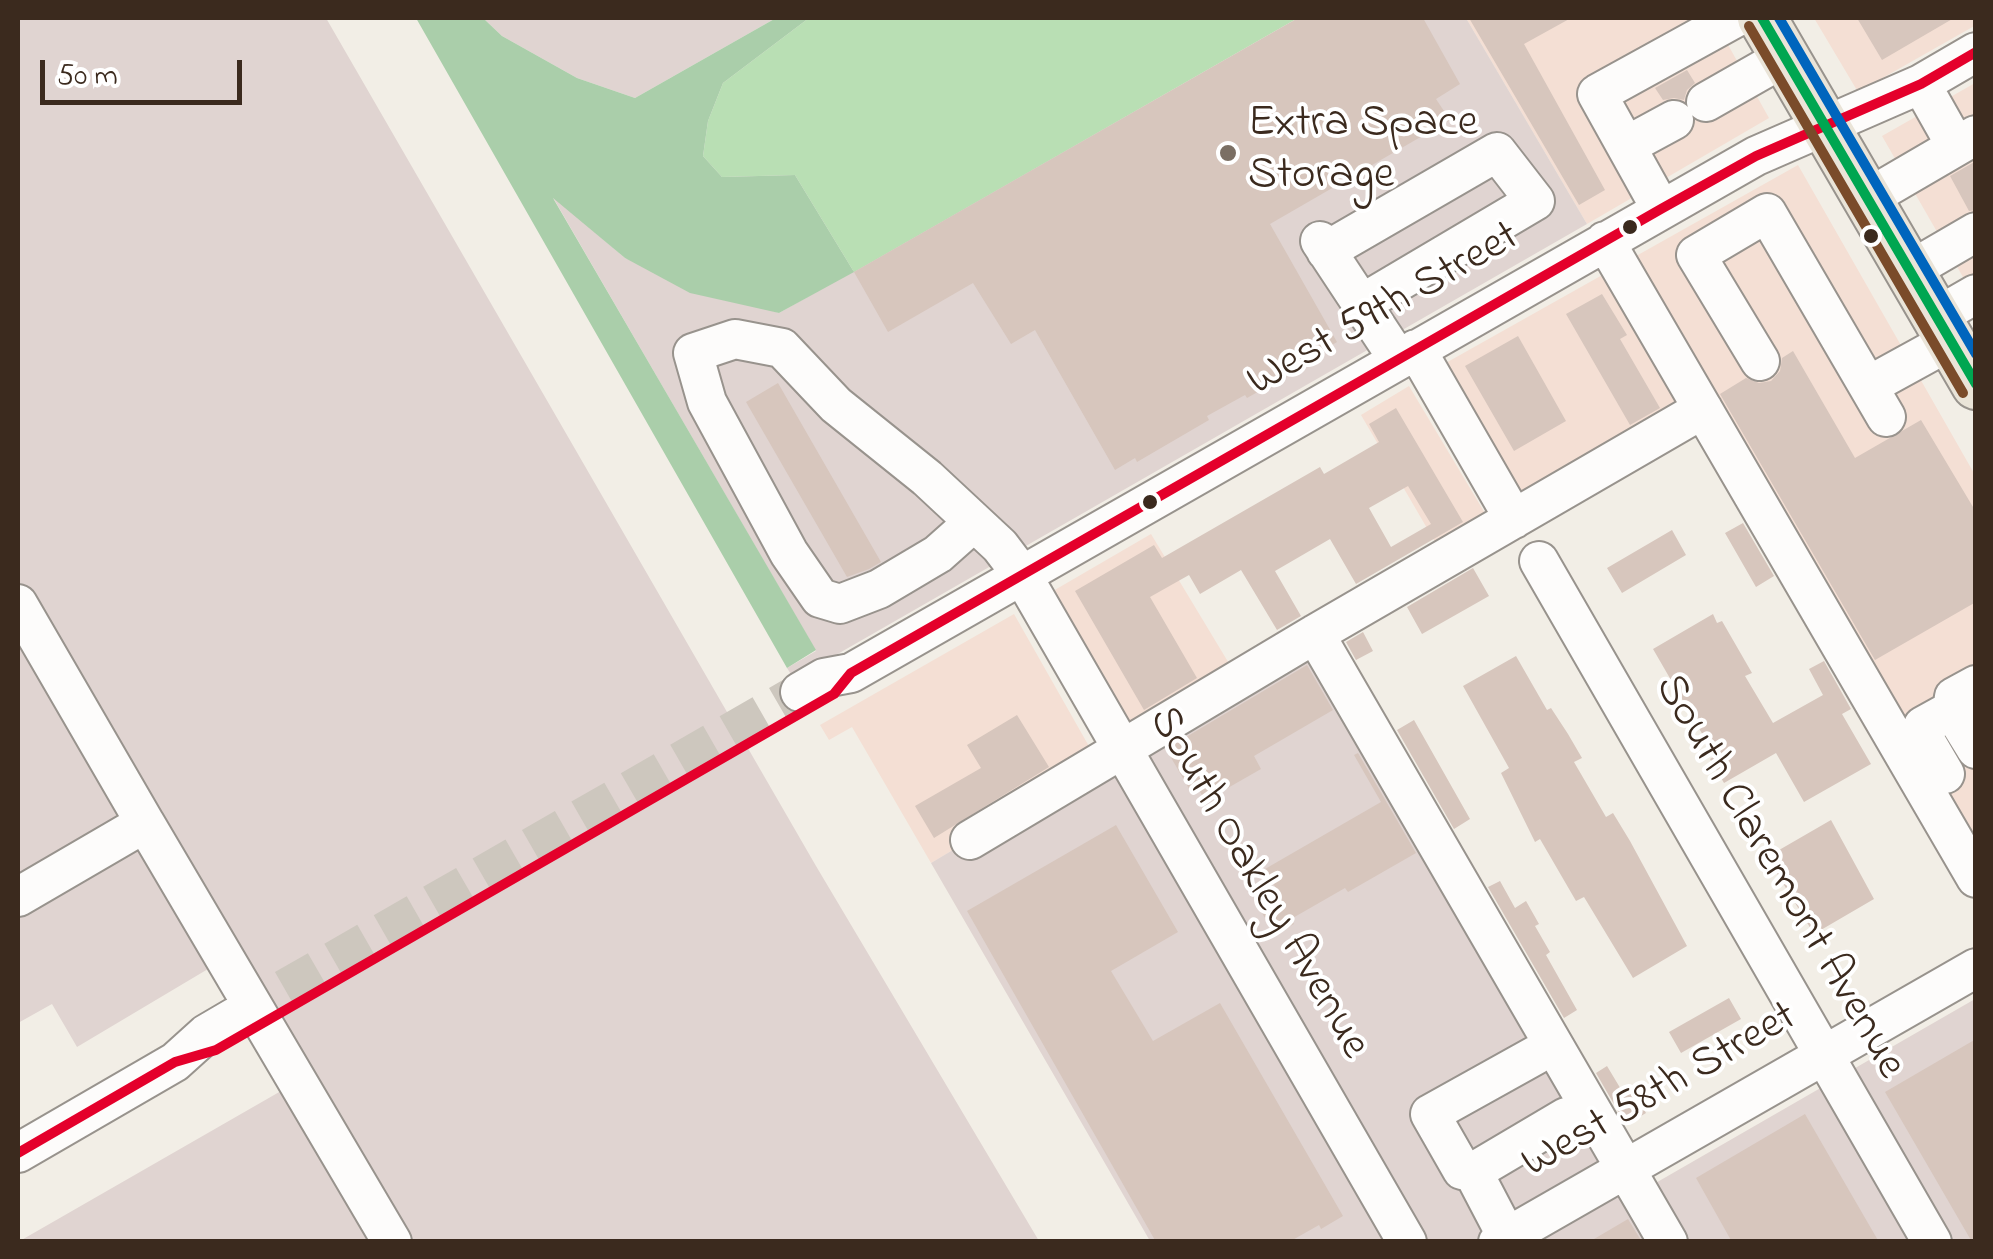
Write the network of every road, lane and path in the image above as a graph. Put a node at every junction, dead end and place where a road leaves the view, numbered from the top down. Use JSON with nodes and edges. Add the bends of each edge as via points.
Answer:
{"nodes":[{"id":1,"x":1735,"y":18,"type":"edge"},
{"id":2,"x":1773,"y":37,"type":"edge"},
{"id":3,"x":1976,"y":52,"type":"edge"},
{"id":4,"x":1921,"y":84,"type":"junction"},
{"id":5,"x":1827,"y":128,"type":"junction"},
{"id":6,"x":1966,"y":140,"type":"edge"},
{"id":7,"x":1626,"y":146,"type":"junction"},
{"id":8,"x":1868,"y":198,"type":"junction"},
{"id":9,"x":1662,"y":209,"type":"junction"},
{"id":10,"x":1976,"y":232,"type":"edge"},
{"id":11,"x":1605,"y":241,"type":"junction"},
{"id":12,"x":1909,"y":270,"type":"junction"},
{"id":13,"x":1361,"y":304,"type":"junction"},
{"id":14,"x":1954,"y":318,"type":"edge"},
{"id":15,"x":1407,"y":354,"type":"junction"},
{"id":16,"x":1760,"y":361,"type":"dead end"},
{"id":17,"x":1976,"y":385,"type":"edge"},
{"id":18,"x":1703,"y":409,"type":"junction"},
{"id":19,"x":1514,"y":519,"type":"junction"},
{"id":20,"x":974,"y":522,"type":"junction"},
{"id":21,"x":1539,"y":561,"type":"dead end"},
{"id":22,"x":1022,"y":575,"type":"junction"},
{"id":23,"x":18,"y":604,"type":"edge"},
{"id":24,"x":1315,"y":634,"type":"junction"},
{"id":25,"x":1964,"y":697,"type":"edge"},
{"id":26,"x":805,"y":699,"type":"tunnel mouth"},
{"id":27,"x":1976,"y":749,"type":"edge"},
{"id":28,"x":1123,"y":750,"type":"junction"},
{"id":29,"x":145,"y":823,"type":"junction"},
{"id":30,"x":1976,"y":826,"type":"edge"},
{"id":31,"x":970,"y":840,"type":"dead end"},
{"id":32,"x":1976,"y":878,"type":"edge"},
{"id":33,"x":18,"y":898,"type":"edge"},
{"id":34,"x":1976,"y":968,"type":"edge"},
{"id":35,"x":240,"y":1024,"type":"tunnel mouth"},
{"id":36,"x":1536,"y":1055,"type":"dead end"},
{"id":37,"x":1824,"y":1055,"type":"junction"},
{"id":38,"x":1566,"y":1118,"type":"dead end"},
{"id":39,"x":18,"y":1153,"type":"edge"},
{"id":40,"x":1626,"y":1169,"type":"junction"},
{"id":41,"x":1473,"y":1172,"type":"junction"},
{"id":42,"x":1502,"y":1239,"type":"edge"},
{"id":43,"x":392,"y":1242,"type":"edge"},
{"id":44,"x":1408,"y":1242,"type":"edge"},
{"id":45,"x":1668,"y":1242,"type":"edge"},
{"id":46,"x":1932,"y":1242,"type":"edge"}],
"edges":[{"from":1,"to":7,"type":"street","via":[[1598,94]]},
{"from":2,"to":5,"type":"main road"},
{"from":2,"to":7,"type":"street","via":[[1690,111]]},
{"from":3,"to":4,"type":"street","name":"West 59th Street"},
{"from":4,"to":5,"type":"street","name":"West 59th Street"},
{"from":4,"to":6,"type":"street"},
{"from":5,"to":8,"type":"main road"},
{"from":5,"to":9,"type":"street","name":"West 59th Street","via":[[1756,156]]},
{"from":6,"to":8,"type":"street"},
{"from":7,"to":9,"type":"street"},
{"from":8,"to":12,"type":"main road"},
{"from":9,"to":11,"type":"street","name":"West 59th Street"},
{"from":10,"to":12,"type":"street"},
{"from":11,"to":15,"type":"street","name":"West 59th Street"},
{"from":11,"to":18,"type":"street"},
{"from":12,"to":14,"type":"main road"},
{"from":13,"to":13,"type":"street","via":[[1535,201],[1497,152],[1323,246]]},
{"from":13,"to":15,"type":"street"},
{"from":14,"to":16,"type":"street","via":[[1877,402],[1767,213],[1696,254]]},
{"from":14,"to":17,"type":"main road"},
{"from":15,"to":19,"type":"street"},
{"from":15,"to":22,"type":"street","name":"West 59th Street"},
{"from":18,"to":19,"type":"street"},
{"from":18,"to":32,"type":"street"},
{"from":19,"to":24,"type":"street"},
{"from":20,"to":20,"type":"street","name":"South Oakley Avenue","via":[[836,405],[782,348],[735,339],[693,353],[706,402],[820,598],[840,604],[878,589],[938,554]]},
{"from":20,"to":22,"type":"street","name":"South Oakley Avenue"},
{"from":21,"to":37,"type":"street","name":"South Claremont Avenue"},
{"from":22,"to":26,"type":"street","name":"West 59th Street","via":[[851,673],[824,678]]},
{"from":22,"to":28,"type":"street","name":"South Oakley Avenue"},
{"from":23,"to":29,"type":"street"},
{"from":24,"to":28,"type":"street"},
{"from":24,"to":40,"type":"street"},
{"from":25,"to":27,"type":"street"},
{"from":25,"to":30,"type":"street","via":[[1921,733]]},
{"from":28,"to":31,"type":"street"},
{"from":28,"to":44,"type":"street","name":"South Oakley Avenue"},
{"from":29,"to":33,"type":"street"},
{"from":29,"to":43,"type":"street"},
{"from":34,"to":37,"type":"street","name":"West 58th Street"},
{"from":35,"to":39,"type":"street","via":[[206,1034],[175,1062]]},
{"from":36,"to":41,"type":"street","via":[[1430,1114],[1462,1170]]},
{"from":37,"to":40,"type":"street","name":"West 58th Street"},
{"from":37,"to":46,"type":"street","name":"South Claremont Avenue"},
{"from":38,"to":41,"type":"street"},
{"from":40,"to":42,"type":"street","name":"West 58th Street"},
{"from":40,"to":45,"type":"street"},
{"from":41,"to":42,"type":"street"}]}
